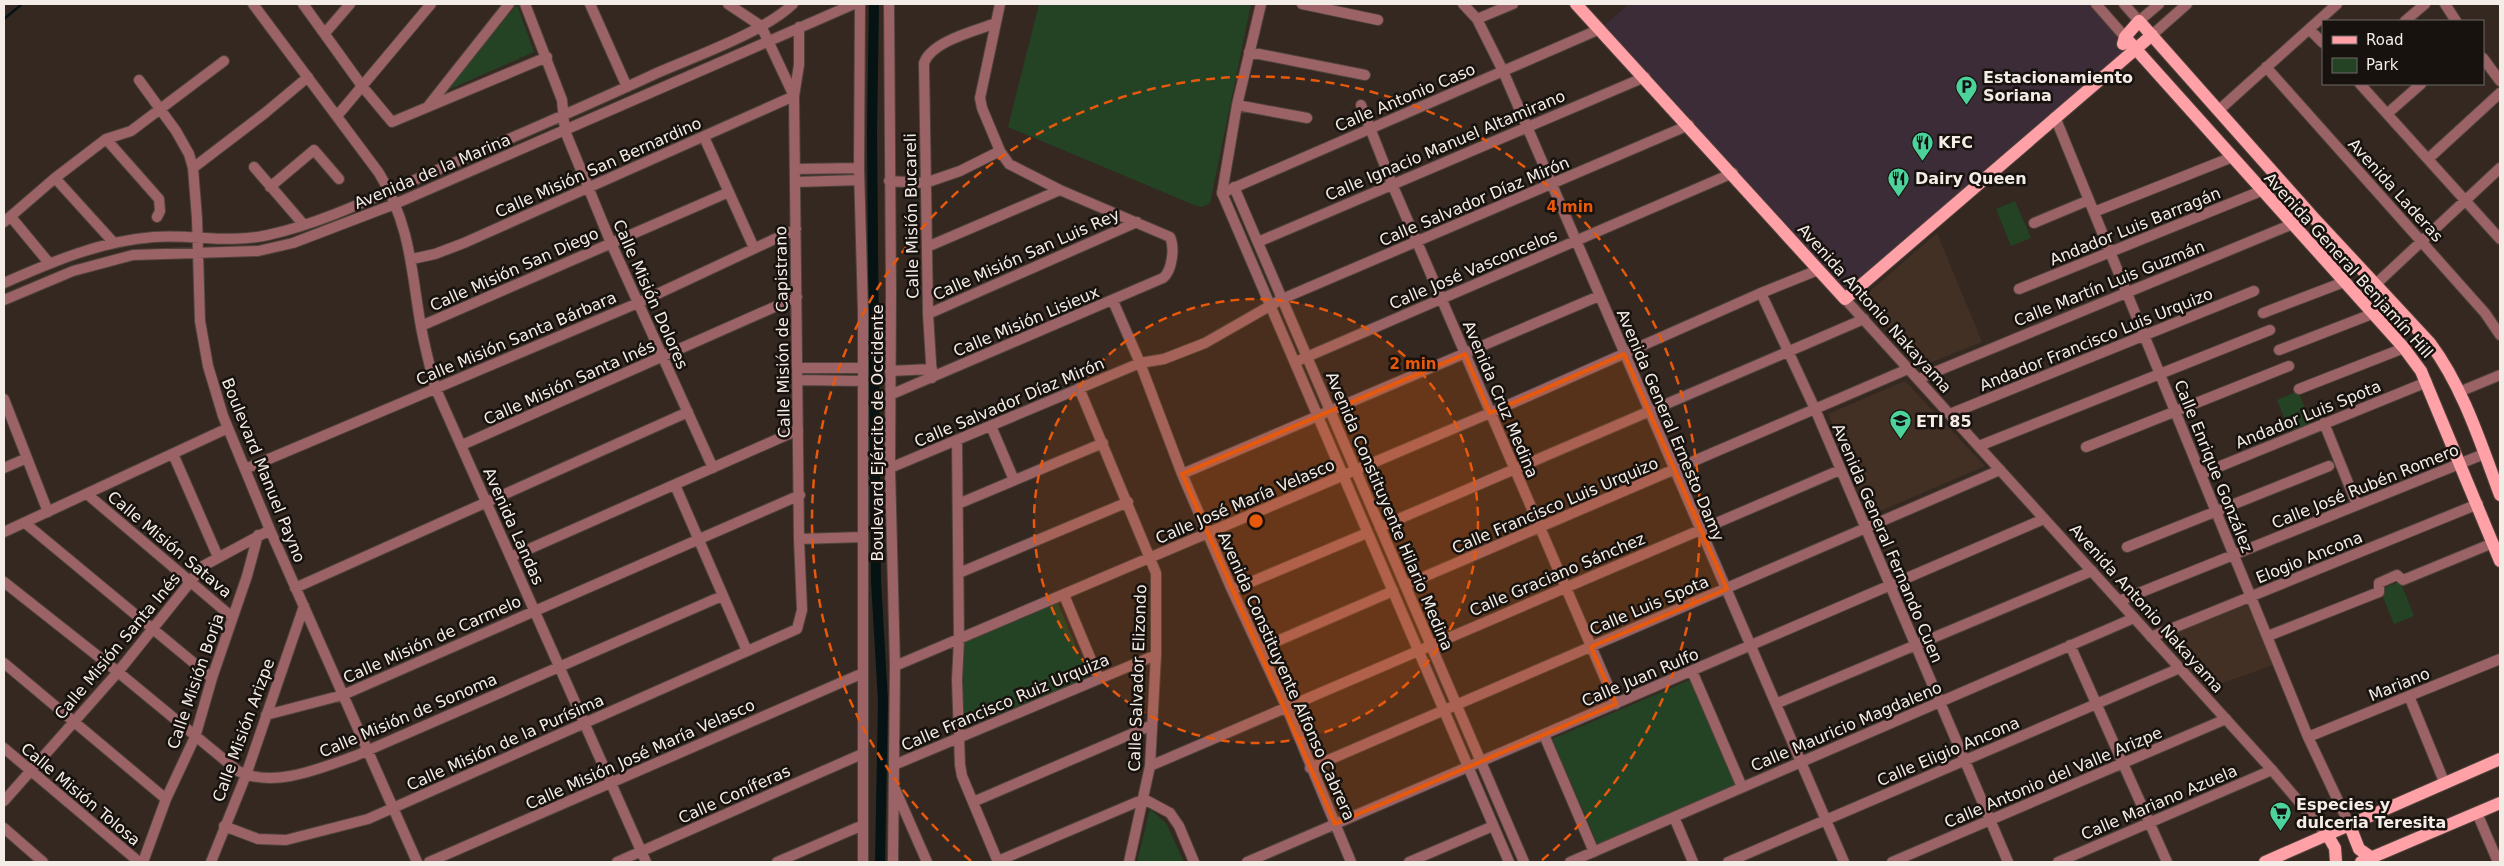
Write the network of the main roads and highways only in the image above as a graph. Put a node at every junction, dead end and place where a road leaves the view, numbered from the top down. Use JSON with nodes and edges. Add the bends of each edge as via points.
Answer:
{"nodes":[{"id":1,"x":1576,"y":4,"type":"edge"},
{"id":2,"x":2152,"y":35,"type":"junction"},
{"id":3,"x":2125,"y":38,"type":"junction"},
{"id":4,"x":2135,"y":50,"type":"junction"},
{"id":5,"x":2120,"y":61,"type":"junction"},
{"id":6,"x":2496,"y":474,"type":"edge"},
{"id":7,"x":2500,"y":495,"type":"edge"},
{"id":8,"x":2500,"y":561,"type":"edge"},
{"id":9,"x":2500,"y":759,"type":"edge"},
{"id":10,"x":2500,"y":803,"type":"edge"},
{"id":11,"x":2350,"y":826,"type":"junction"},
{"id":12,"x":2328,"y":836,"type":"junction"},
{"id":13,"x":2367,"y":860,"type":"edge"},
{"id":14,"x":2265,"y":862,"type":"edge"},
{"id":15,"x":2336,"y":862,"type":"edge"}],
"edges":[{"from":1,"to":5,"type":"main road","name":"Avenida Antonio Nakayama","via":[[1845,299]]},
{"from":2,"to":3,"type":"main road","name":"Avenida General Benjamín Hill","via":[[2139,21]]},
{"from":2,"to":4,"type":"main road"},
{"from":2,"to":6,"type":"main road","name":"Avenida General Benjamín Hill","via":[[2312,216],[2430,343],[2445,363],[2484,454]]},
{"from":3,"to":4,"type":"main road","name":"Avenida General Benjamín Hill"},
{"from":3,"to":5,"type":"main road"},
{"from":4,"to":5,"type":"main road"},
{"from":4,"to":8,"type":"main road","name":"Avenida General Benjamín Hill","via":[[2422,371]]},
{"from":6,"to":7,"type":"main road","name":"Avenida General Benjamín Hill"},
{"from":9,"to":11,"type":"main road"},
{"from":10,"to":13,"type":"main road"},
{"from":11,"to":12,"type":"main road"},
{"from":11,"to":13,"type":"main road"},
{"from":12,"to":14,"type":"main road"},
{"from":12,"to":15,"type":"main road","via":[[2335,848]]}]}
